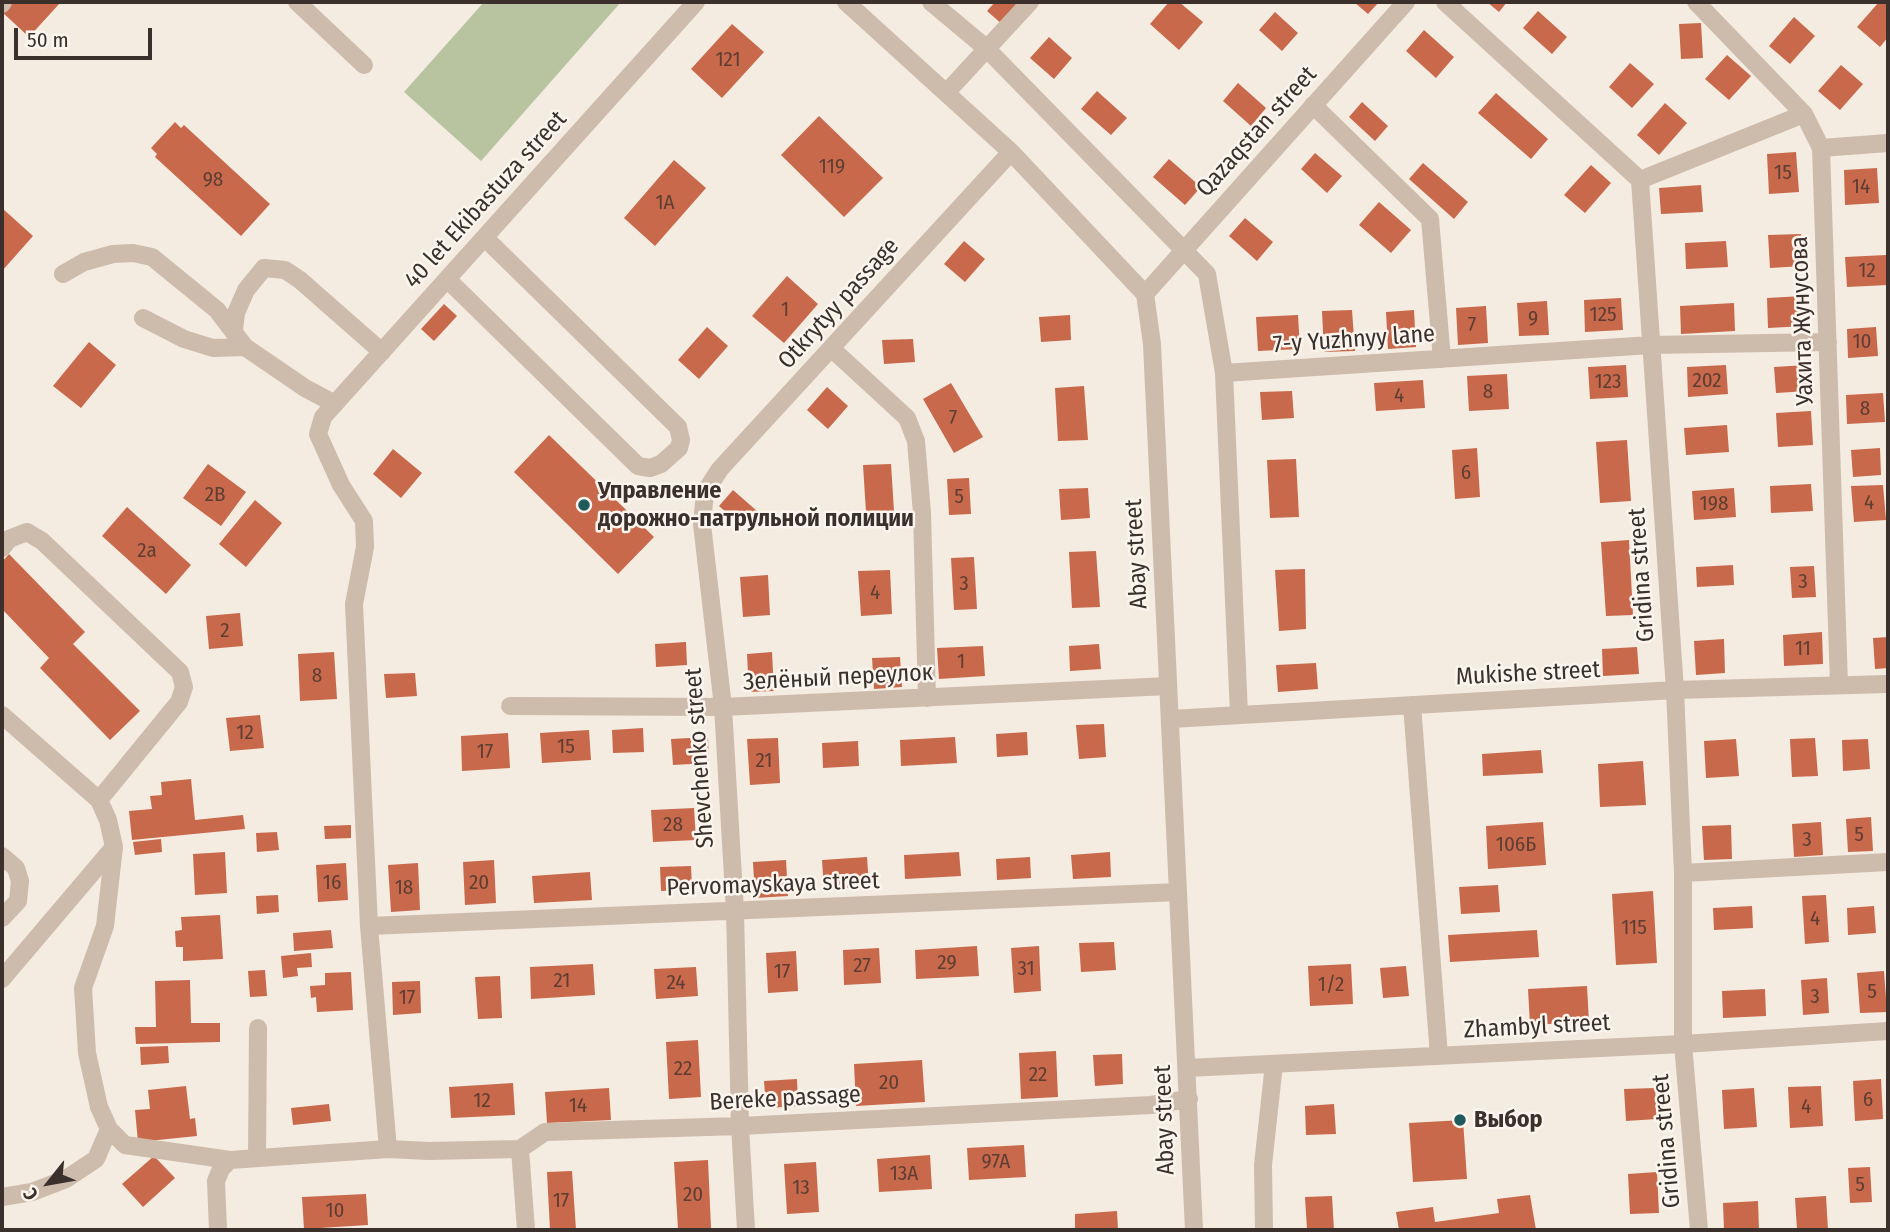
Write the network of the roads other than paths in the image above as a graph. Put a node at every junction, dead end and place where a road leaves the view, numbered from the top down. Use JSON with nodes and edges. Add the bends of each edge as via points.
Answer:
{"nodes":[{"id":1,"x":297,"y":2,"type":"edge"},
{"id":2,"x":696,"y":2,"type":"edge"},
{"id":3,"x":846,"y":2,"type":"edge"},
{"id":4,"x":931,"y":2,"type":"edge"},
{"id":5,"x":1030,"y":2,"type":"edge"},
{"id":6,"x":1406,"y":2,"type":"edge"},
{"id":7,"x":1446,"y":2,"type":"edge"},
{"id":8,"x":1696,"y":2,"type":"edge"},
{"id":9,"x":986,"y":48,"type":"junction"},
{"id":10,"x":364,"y":65,"type":"dead end"},
{"id":11,"x":946,"y":93,"type":"junction"},
{"id":12,"x":1314,"y":105,"type":"junction"},
{"id":13,"x":1804,"y":114,"type":"junction"},
{"id":14,"x":1888,"y":143,"type":"edge"},
{"id":15,"x":1821,"y":148,"type":"junction"},
{"id":16,"x":1011,"y":152,"type":"junction"},
{"id":17,"x":1640,"y":180,"type":"junction"},
{"id":18,"x":485,"y":238,"type":"junction"},
{"id":19,"x":1185,"y":250,"type":"junction"},
{"id":20,"x":63,"y":274,"type":"dead end"},
{"id":21,"x":448,"y":280,"type":"junction"},
{"id":22,"x":1145,"y":294,"type":"junction"},
{"id":23,"x":143,"y":318,"type":"dead end"},
{"id":24,"x":234,"y":330,"type":"junction"},
{"id":25,"x":1828,"y":342,"type":"junction"},
{"id":26,"x":1651,"y":345,"type":"junction"},
{"id":27,"x":245,"y":346,"type":"junction"},
{"id":28,"x":832,"y":349,"type":"junction"},
{"id":29,"x":382,"y":352,"type":"junction"},
{"id":30,"x":1442,"y":359,"type":"junction"},
{"id":31,"x":1224,"y":373,"type":"junction"},
{"id":32,"x":335,"y":404,"type":"junction"},
{"id":33,"x":705,"y":492,"type":"joint"},
{"id":34,"x":2,"y":548,"type":"edge"},
{"id":35,"x":1888,"y":684,"type":"edge"},
{"id":36,"x":1839,"y":685,"type":"junction"},
{"id":37,"x":1168,"y":686,"type":"junction"},
{"id":38,"x":1675,"y":690,"type":"junction"},
{"id":39,"x":927,"y":698,"type":"junction"},
{"id":40,"x":1412,"y":705,"type":"junction"},
{"id":41,"x":510,"y":706,"type":"dead end"},
{"id":42,"x":723,"y":708,"type":"junction"},
{"id":43,"x":2,"y":715,"type":"edge"},
{"id":44,"x":1238,"y":715,"type":"junction"},
{"id":45,"x":1171,"y":719,"type":"junction"},
{"id":46,"x":99,"y":800,"type":"junction"},
{"id":47,"x":114,"y":847,"type":"junction"},
{"id":48,"x":2,"y":856,"type":"edge"},
{"id":49,"x":1888,"y":862,"type":"edge"},
{"id":50,"x":1683,"y":873,"type":"junction"},
{"id":51,"x":1178,"y":892,"type":"junction"},
{"id":52,"x":735,"y":911,"type":"junction"},
{"id":53,"x":2,"y":918,"type":"edge"},
{"id":54,"x":369,"y":926,"type":"junction"},
{"id":55,"x":2,"y":979,"type":"edge"},
{"id":56,"x":258,"y":1028,"type":"dead end"},
{"id":57,"x":1888,"y":1031,"type":"edge"},
{"id":58,"x":1683,"y":1044,"type":"junction"},
{"id":59,"x":1440,"y":1056,"type":"junction"},
{"id":60,"x":1274,"y":1064,"type":"junction"},
{"id":61,"x":1187,"y":1068,"type":"junction"},
{"id":62,"x":1189,"y":1100,"type":"junction"},
{"id":63,"x":740,"y":1126,"type":"junction"},
{"id":64,"x":109,"y":1129,"type":"junction"},
{"id":65,"x":388,"y":1149,"type":"junction"},
{"id":66,"x":520,"y":1149,"type":"junction"},
{"id":67,"x":257,"y":1158,"type":"junction"},
{"id":68,"x":230,"y":1160,"type":"junction"},
{"id":69,"x":2,"y":1197,"type":"edge"},
{"id":70,"x":218,"y":1230,"type":"edge"},
{"id":71,"x":526,"y":1230,"type":"edge"},
{"id":72,"x":746,"y":1230,"type":"edge"},
{"id":73,"x":1194,"y":1230,"type":"edge"},
{"id":74,"x":1264,"y":1230,"type":"edge"},
{"id":75,"x":1699,"y":1230,"type":"edge"}],
"edges":[{"from":1,"to":10,"type":"street"},
{"from":2,"to":18,"type":"street","name":"40 let Ekibastuza street"},
{"from":3,"to":11,"type":"street"},
{"from":4,"to":9,"type":"street"},
{"from":5,"to":9,"type":"street"},
{"from":6,"to":12,"type":"street","name":"Qazaqstan street"},
{"from":7,"to":17,"type":"street"},
{"from":8,"to":13,"type":"street","name":"Уахита Жунусова"},
{"from":9,"to":11,"type":"street"},
{"from":9,"to":19,"type":"street"},
{"from":11,"to":16,"type":"street"},
{"from":12,"to":19,"type":"street","name":"Qazaqstan street"},
{"from":12,"to":30,"type":"street","via":[[1430,219]]},
{"from":13,"to":15,"type":"street","name":"Уахита Жунусова"},
{"from":13,"to":17,"type":"street"},
{"from":14,"to":15,"type":"street"},
{"from":15,"to":25,"type":"street","name":"Уахита Жунусова"},
{"from":16,"to":22,"type":"street"},
{"from":16,"to":28,"type":"street","name":"Otkrytyy passage"},
{"from":17,"to":26,"type":"street","name":"Gridina street"},
{"from":18,"to":21,"type":"street","name":"40 let Ekibastuza street"},
{"from":18,"to":21,"type":"street","via":[[678,427],[678,448],[661,464],[638,466]]},
{"from":19,"to":22,"type":"street","name":"Qazaqstan street"},
{"from":19,"to":31,"type":"street","via":[[1208,274]]},
{"from":20,"to":24,"type":"street","via":[[83,262],[113,254],[152,257],[217,310]]},
{"from":21,"to":29,"type":"street","name":"40 let Ekibastuza street"},
{"from":22,"to":37,"type":"street","name":"Abay street","via":[[1152,344]]},
{"from":23,"to":27,"type":"street","via":[[184,340],[213,348]]},
{"from":24,"to":27,"type":"street"},
{"from":24,"to":29,"type":"street","via":[[246,290],[264,268],[285,270]]},
{"from":25,"to":26,"type":"street","name":"7-y Yuzhnyy lane"},
{"from":25,"to":36,"type":"street","name":"Уахита Жунусова"},
{"from":26,"to":30,"type":"street","name":"7-y Yuzhnyy lane"},
{"from":26,"to":38,"type":"street","name":"Gridina street"},
{"from":27,"to":32,"type":"street"},
{"from":28,"to":33,"type":"street","name":"Otkrytyy passage"},
{"from":28,"to":39,"type":"street","via":[[907,418],[916,441]]},
{"from":29,"to":32,"type":"street","name":"40 let Ekibastuza street"},
{"from":30,"to":31,"type":"street","name":"7-y Yuzhnyy lane"},
{"from":31,"to":44,"type":"street"},
{"from":32,"to":54,"type":"street","name":"40 let Ekibastuza street","via":[[323,417],[318,434],[341,485],[364,521],[365,547],[354,604]]},
{"from":33,"to":42,"type":"street","name":"Shevchenko street","via":[[702,524]]},
{"from":34,"to":46,"type":"street","via":[[9,539],[27,532],[42,541],[180,672],[184,687],[179,702]]},
{"from":35,"to":36,"type":"street","name":"Mukishe street"},
{"from":36,"to":38,"type":"street","name":"Mukishe street"},
{"from":37,"to":39,"type":"street","name":"Зелёный переулок"},
{"from":37,"to":45,"type":"street","name":"Abay street"},
{"from":38,"to":40,"type":"street","name":"Mukishe street"},
{"from":38,"to":50,"type":"street","name":"Gridina street"},
{"from":39,"to":42,"type":"street","name":"Зелёный переулок"},
{"from":40,"to":44,"type":"street","name":"Mukishe street"},
{"from":40,"to":59,"type":"street"},
{"from":41,"to":42,"type":"street","name":"Зелёный переулок"},
{"from":42,"to":52,"type":"street","name":"Shevchenko street"},
{"from":43,"to":46,"type":"street"},
{"from":44,"to":45,"type":"street","name":"Mukishe street"},
{"from":45,"to":51,"type":"street","name":"Abay street"},
{"from":46,"to":47,"type":"street"},
{"from":47,"to":55,"type":"street"},
{"from":47,"to":64,"type":"street","via":[[105,926],[83,988],[87,1053]]},
{"from":48,"to":53,"type":"street","via":[[16,869],[20,881],[18,901]]},
{"from":49,"to":50,"type":"street"},
{"from":50,"to":58,"type":"street","name":"Gridina street"},
{"from":51,"to":52,"type":"street","name":"Pervomayskaya street"},
{"from":51,"to":61,"type":"street","name":"Abay street"},
{"from":52,"to":54,"type":"street","name":"Pervomayskaya street"},
{"from":52,"to":63,"type":"street","name":"Shevchenko street"},
{"from":54,"to":65,"type":"street"},
{"from":56,"to":67,"type":"street"},
{"from":57,"to":58,"type":"street","name":"Zhambyl street"},
{"from":58,"to":59,"type":"street","name":"Zhambyl street"},
{"from":58,"to":75,"type":"street","name":"Gridina street"},
{"from":59,"to":60,"type":"street","name":"Zhambyl street"},
{"from":60,"to":61,"type":"street","name":"Zhambyl street"},
{"from":60,"to":74,"type":"street","via":[[1263,1165]]},
{"from":61,"to":62,"type":"street","name":"Abay street"},
{"from":62,"to":63,"type":"street","name":"Bereke passage"},
{"from":62,"to":73,"type":"street","name":"Abay street"},
{"from":63,"to":66,"type":"street","name":"Bereke passage","via":[[545,1132]]},
{"from":63,"to":72,"type":"street","name":"Shevchenko street"},
{"from":64,"to":68,"type":"street","name":"Bereke passage","via":[[125,1144]]},
{"from":64,"to":69,"type":"street","via":[[96,1159],[66,1179]]},
{"from":65,"to":66,"type":"street","name":"Bereke passage"},
{"from":65,"to":67,"type":"street","name":"Bereke passage"},
{"from":66,"to":71,"type":"street"},
{"from":67,"to":68,"type":"street","name":"Bereke passage"},
{"from":68,"to":70,"type":"street","via":[[216,1181]]}]}
